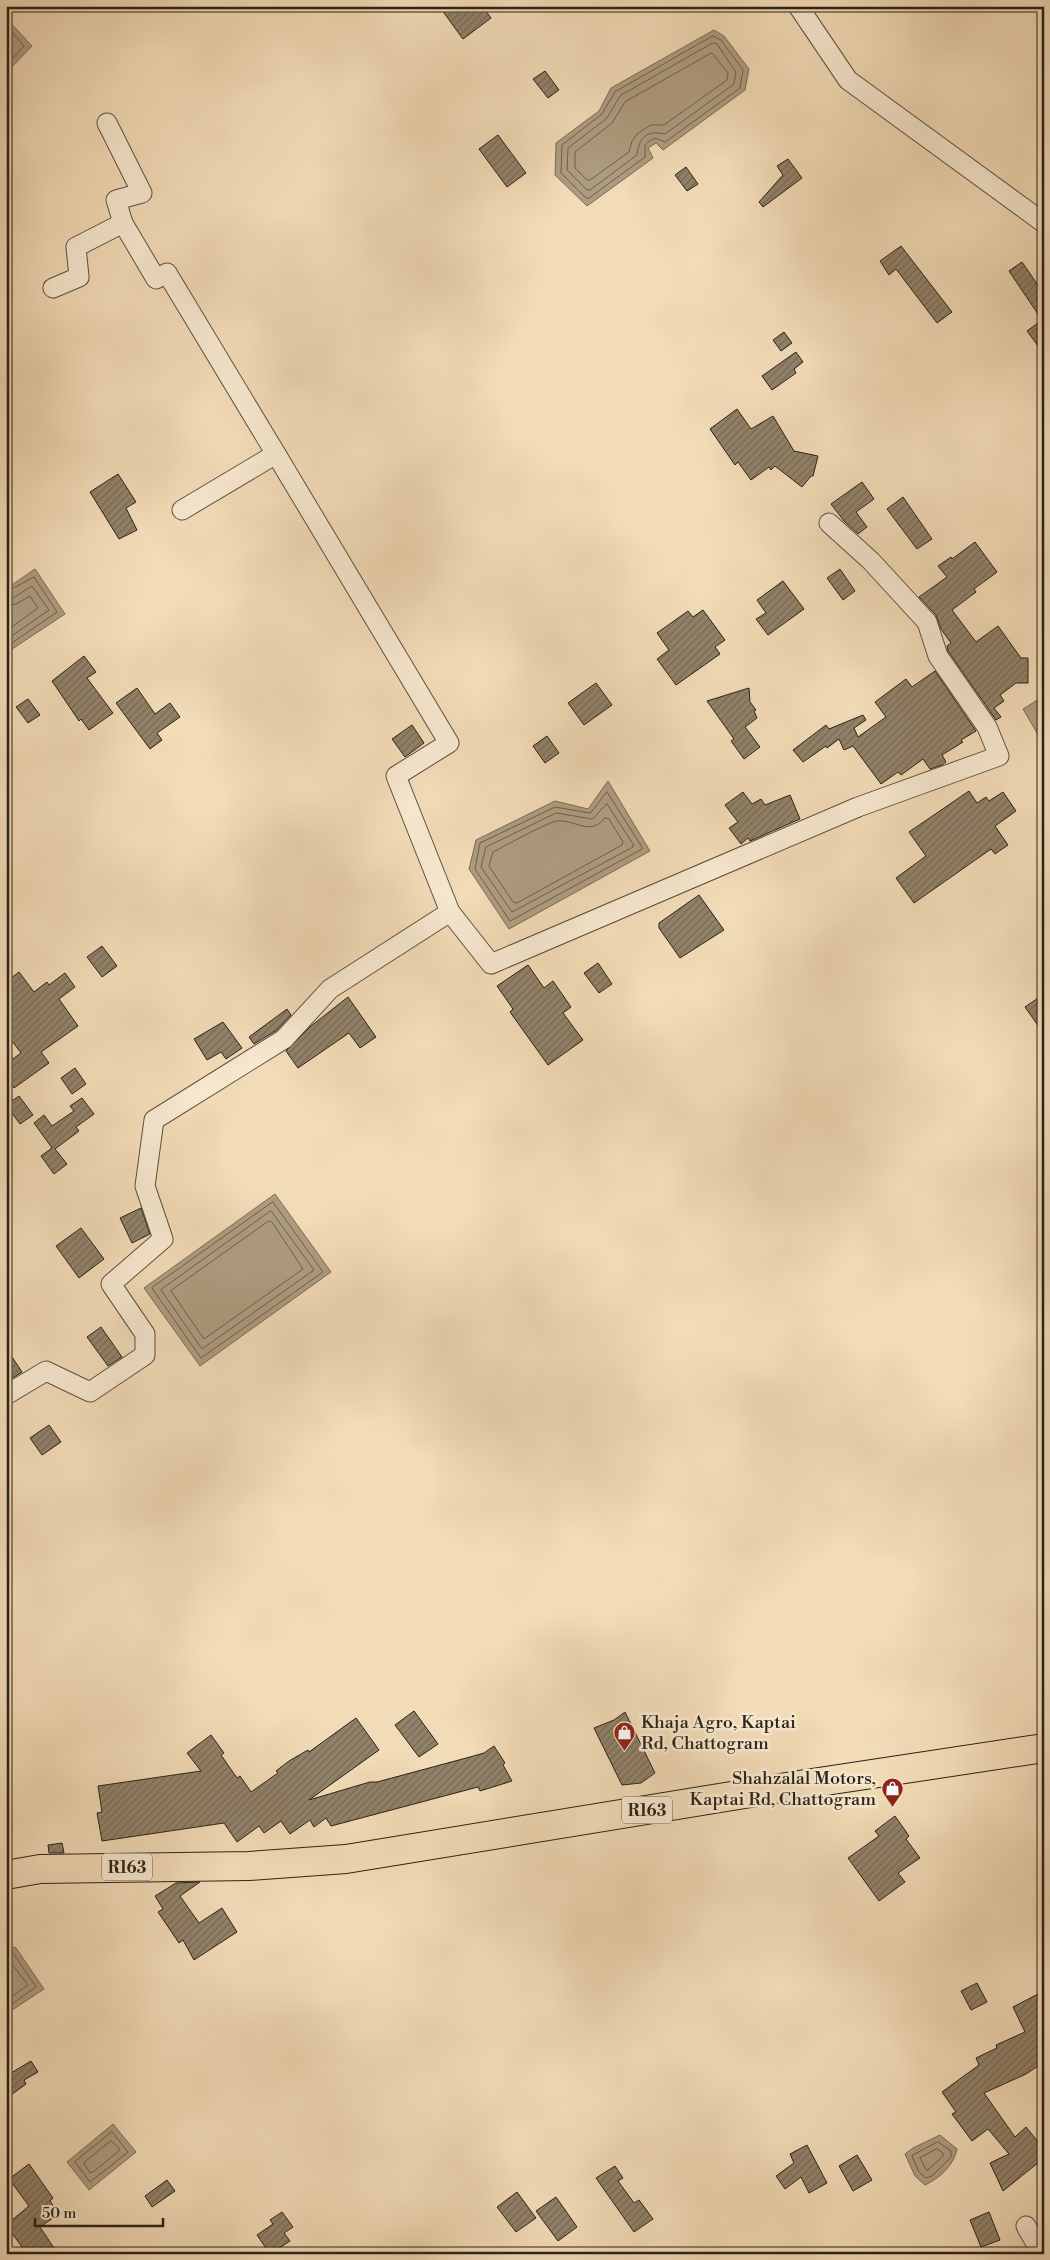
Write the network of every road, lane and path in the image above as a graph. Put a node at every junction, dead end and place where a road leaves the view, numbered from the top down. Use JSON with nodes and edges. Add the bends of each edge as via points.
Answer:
{"nodes":[{"id":1,"x":798,"y":6,"type":"edge"},
{"id":2,"x":107,"y":124,"type":"dead end"},
{"id":3,"x":123,"y":222,"type":"junction"},
{"id":4,"x":1044,"y":223,"type":"edge"},
{"id":5,"x":53,"y":288,"type":"dead end"},
{"id":6,"x":276,"y":454,"type":"junction"},
{"id":7,"x":182,"y":510,"type":"dead end"},
{"id":8,"x":829,"y":522,"type":"dead end"},
{"id":9,"x":450,"y":912,"type":"junction"},
{"id":10,"x":6,"y":1395,"type":"edge"},
{"id":11,"x":1044,"y":1748,"type":"edge"},
{"id":12,"x":6,"y":1875,"type":"edge"},
{"id":13,"x":1026,"y":2226,"type":"dead end"},
{"id":14,"x":1042,"y":2254,"type":"edge"}],
"edges":[{"from":1,"to":4,"type":"street","via":[[848,80]]},
{"from":2,"to":3,"type":"street","via":[[142,193],[116,200]]},
{"from":3,"to":5,"type":"street","via":[[76,247],[79,278]]},
{"from":3,"to":6,"type":"street","via":[[156,279],[167,273]]},
{"from":6,"to":7,"type":"street"},
{"from":6,"to":9,"type":"street","via":[[449,743],[396,776]]},
{"from":8,"to":9,"type":"street","via":[[871,561],[927,622],[938,656],[987,727],[999,756],[858,807],[491,964]]},
{"from":9,"to":10,"type":"street","via":[[330,989],[284,1039],[154,1120],[145,1186],[163,1239],[111,1284],[145,1334],[145,1355],[90,1392],[46,1372]]},
{"from":11,"to":12,"type":"main road","number":"R163","via":[[346,1859],[249,1866],[40,1869]]},
{"from":13,"to":14,"type":"street"}]}
